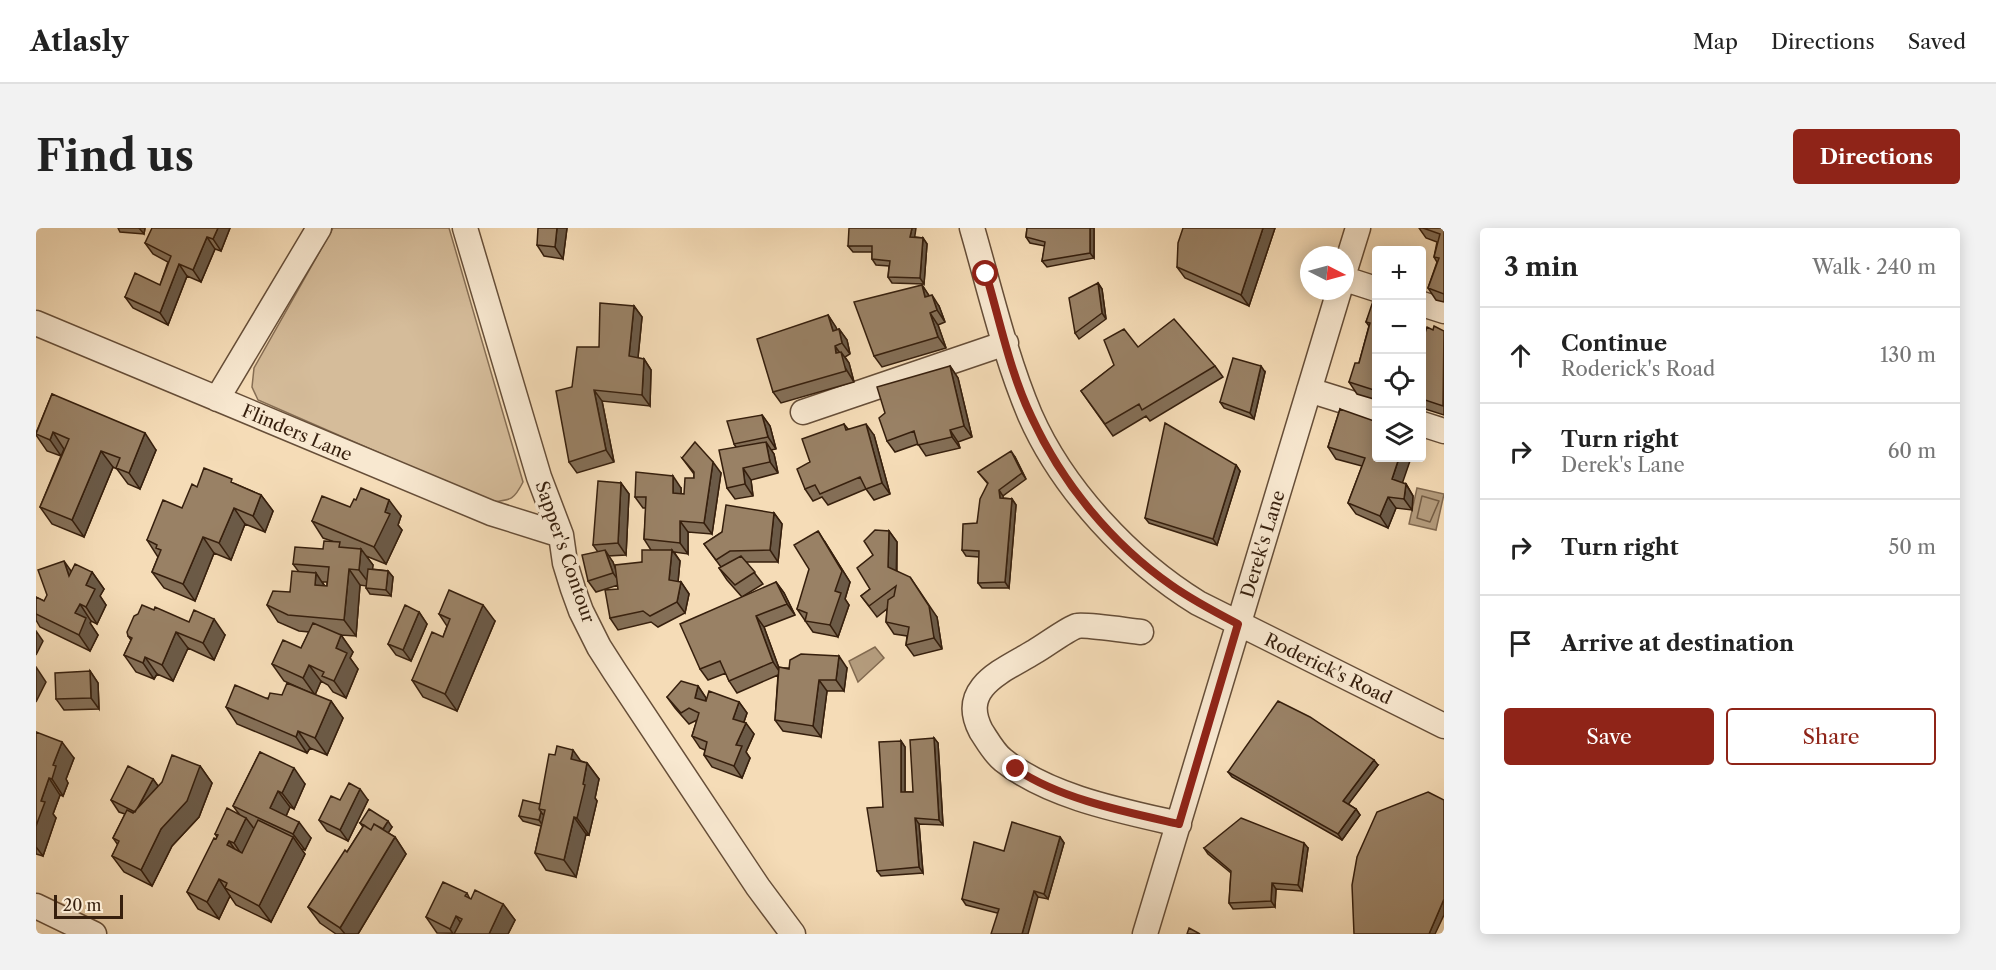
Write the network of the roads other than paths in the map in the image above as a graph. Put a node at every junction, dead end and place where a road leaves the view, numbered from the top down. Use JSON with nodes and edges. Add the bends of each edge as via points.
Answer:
{"nodes":[{"id":1,"x":319,"y":228,"type":"edge"},
{"id":2,"x":465,"y":228,"type":"edge"},
{"id":3,"x":972,"y":228,"type":"edge"},
{"id":4,"x":1358,"y":228,"type":"edge"},
{"id":5,"x":1352,"y":246,"type":"edge"},
{"id":6,"x":1354,"y":282,"type":"edge"},
{"id":7,"x":1372,"y":287,"type":"edge"},
{"id":8,"x":1336,"y":300,"type":"edge"},
{"id":9,"x":1426,"y":305,"type":"edge"},
{"id":10,"x":1444,"y":311,"type":"edge"},
{"id":11,"x":36,"y":323,"type":"edge"},
{"id":12,"x":1006,"y":343,"type":"junction"},
{"id":13,"x":1310,"y":390,"type":"junction"},
{"id":14,"x":217,"y":399,"type":"junction"},
{"id":15,"x":1372,"y":409,"type":"edge"},
{"id":16,"x":803,"y":412,"type":"dead end"},
{"id":17,"x":1426,"y":425,"type":"edge"},
{"id":18,"x":1444,"y":431,"type":"edge"},
{"id":19,"x":561,"y":535,"type":"junction"},
{"id":20,"x":1238,"y":624,"type":"junction"},
{"id":21,"x":1141,"y":632,"type":"dead end"},
{"id":22,"x":1444,"y":726,"type":"edge"},
{"id":23,"x":1179,"y":824,"type":"junction"},
{"id":24,"x":36,"y":906,"type":"edge"},
{"id":25,"x":94,"y":934,"type":"edge"},
{"id":26,"x":793,"y":934,"type":"edge"},
{"id":27,"x":1145,"y":934,"type":"edge"}],
"edges":[{"from":1,"to":14,"type":"street"},
{"from":2,"to":19,"type":"street","name":"Sapper's Contour","via":[[539,477]]},
{"from":3,"to":12,"type":"street","name":"Roderick's Road"},
{"from":4,"to":5,"type":"street"},
{"from":6,"to":7,"type":"street"},
{"from":8,"to":13,"type":"street","name":"Derek's Lane"},
{"from":9,"to":10,"type":"street"},
{"from":11,"to":14,"type":"street","name":"Flinders Lane"},
{"from":12,"to":16,"type":"street"},
{"from":12,"to":20,"type":"street","name":"Roderick's Road","via":[[1038,430],[1072,484],[1105,526],[1169,584]]},
{"from":13,"to":15,"type":"street"},
{"from":13,"to":20,"type":"street","name":"Derek's Lane"},
{"from":14,"to":19,"type":"street","name":"Flinders Lane","via":[[491,513]]},
{"from":17,"to":18,"type":"street"},
{"from":19,"to":26,"type":"street","name":"Sapper's Contour","via":[[573,589],[599,647]]},
{"from":20,"to":22,"type":"street","name":"Roderick's Road"},
{"from":20,"to":23,"type":"street","name":"Derek's Lane"},
{"from":21,"to":23,"type":"street","via":[[1078,626],[993,677],[975,700],[974,717],[1001,759],[1030,778],[1077,797]]},
{"from":23,"to":27,"type":"street","name":"Derek's Lane"},
{"from":24,"to":25,"type":"street"}]}
